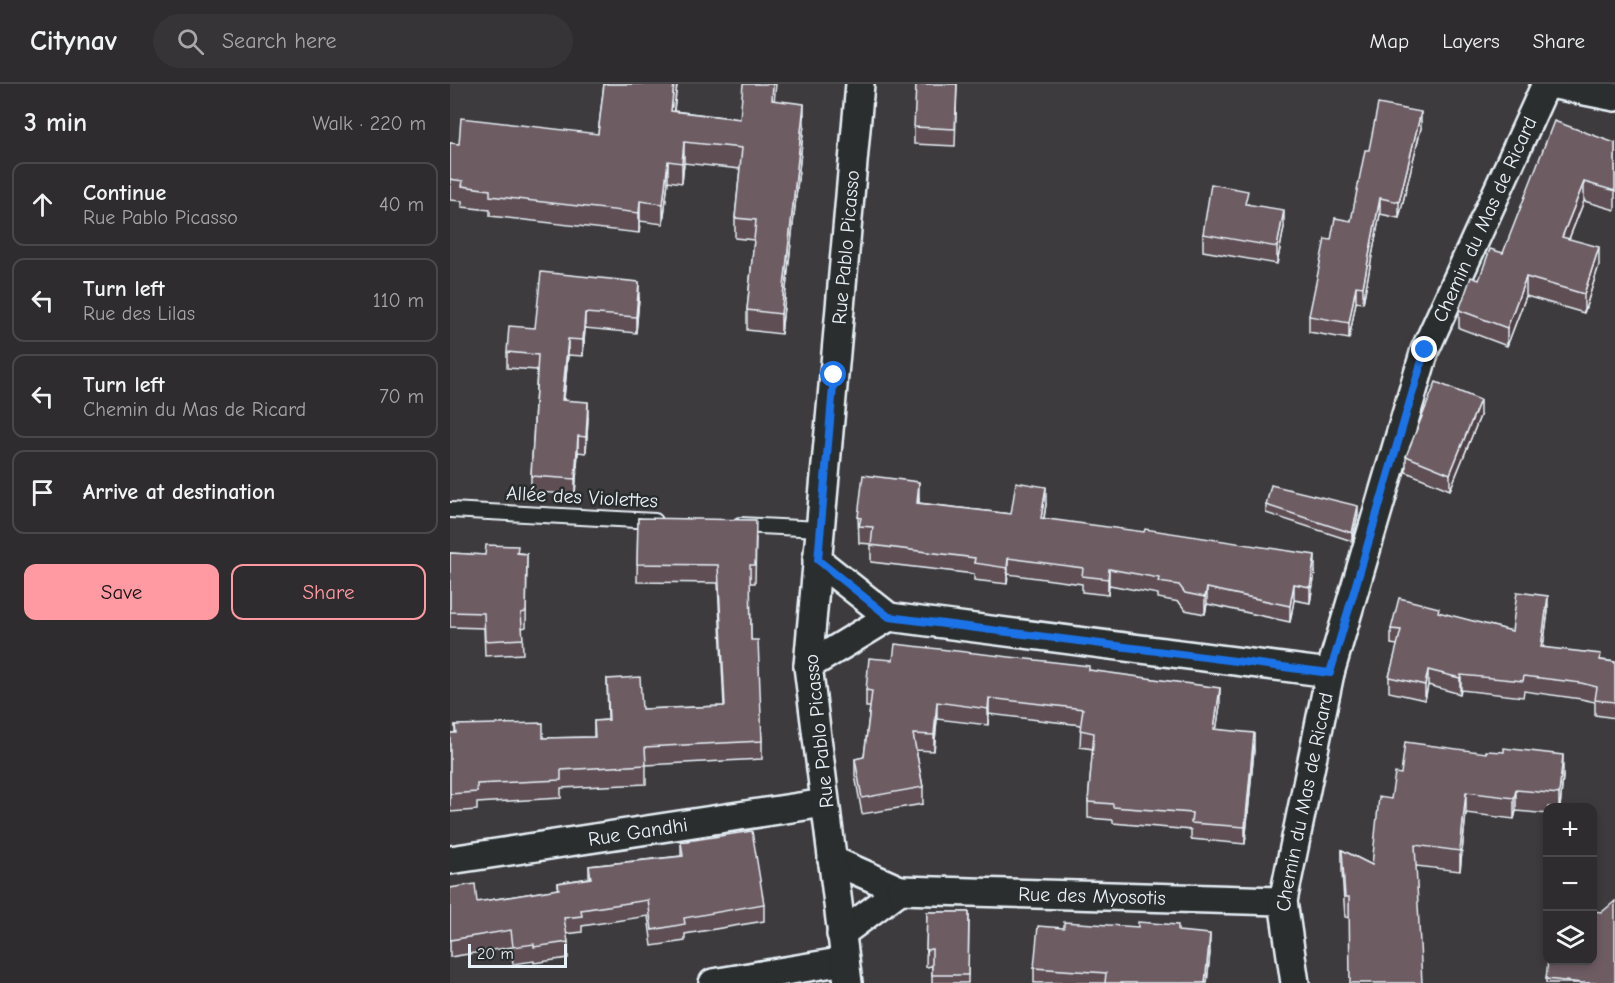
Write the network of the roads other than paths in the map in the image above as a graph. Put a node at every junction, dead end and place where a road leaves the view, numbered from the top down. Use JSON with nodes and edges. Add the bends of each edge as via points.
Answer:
{"nodes":[{"id":1,"x":860,"y":84,"type":"edge"},
{"id":2,"x":1548,"y":84,"type":"edge"},
{"id":3,"x":1615,"y":97,"type":"edge"},
{"id":4,"x":450,"y":510,"type":"edge"},
{"id":5,"x":665,"y":521,"type":"edge"},
{"id":6,"x":725,"y":524,"type":"edge"},
{"id":7,"x":820,"y":529,"type":"junction"},
{"id":8,"x":818,"y":560,"type":"junction"},
{"id":9,"x":889,"y":617,"type":"junction"},
{"id":10,"x":808,"y":666,"type":"junction"},
{"id":11,"x":1330,"y":673,"type":"junction"},
{"id":12,"x":825,"y":803,"type":"junction"},
{"id":13,"x":450,"y":860,"type":"edge"},
{"id":14,"x":832,"y":860,"type":"junction"},
{"id":15,"x":900,"y":890,"type":"junction"},
{"id":16,"x":1283,"y":901,"type":"junction"},
{"id":17,"x":841,"y":934,"type":"junction"},
{"id":18,"x":846,"y":972,"type":"edge"},
{"id":19,"x":713,"y":983,"type":"edge"},
{"id":20,"x":1295,"y":983,"type":"edge"}],
"edges":[{"from":1,"to":7,"type":"street","name":"Rue Pablo Picasso"},
{"from":2,"to":3,"type":"street"},
{"from":2,"to":11,"type":"street","name":"Chemin du Mas de Ricard","via":[[1425,350]]},
{"from":4,"to":5,"type":"lane","name":"Allée des Violettes"},
{"from":6,"to":7,"type":"lane"},
{"from":7,"to":8,"type":"street","name":"Rue Pablo Picasso"},
{"from":8,"to":9,"type":"street"},
{"from":8,"to":10,"type":"street","name":"Rue Pablo Picasso"},
{"from":9,"to":10,"type":"street"},
{"from":9,"to":11,"type":"street"},
{"from":10,"to":12,"type":"street","name":"Rue Pablo Picasso"},
{"from":11,"to":16,"type":"street","name":"Chemin du Mas de Ricard"},
{"from":12,"to":13,"type":"street","name":"Rue Gandhi"},
{"from":12,"to":14,"type":"street","name":"Rue Pablo Picasso"},
{"from":14,"to":15,"type":"street","name":"Rue des Myosotis"},
{"from":14,"to":17,"type":"street","name":"Rue Pablo Picasso"},
{"from":15,"to":16,"type":"street","name":"Rue des Myosotis"},
{"from":15,"to":17,"type":"street"},
{"from":16,"to":20,"type":"street","name":"Chemin du Mas de Ricard"},
{"from":17,"to":18,"type":"street","name":"Rue Pablo Picasso"},
{"from":18,"to":19,"type":"street"}]}
